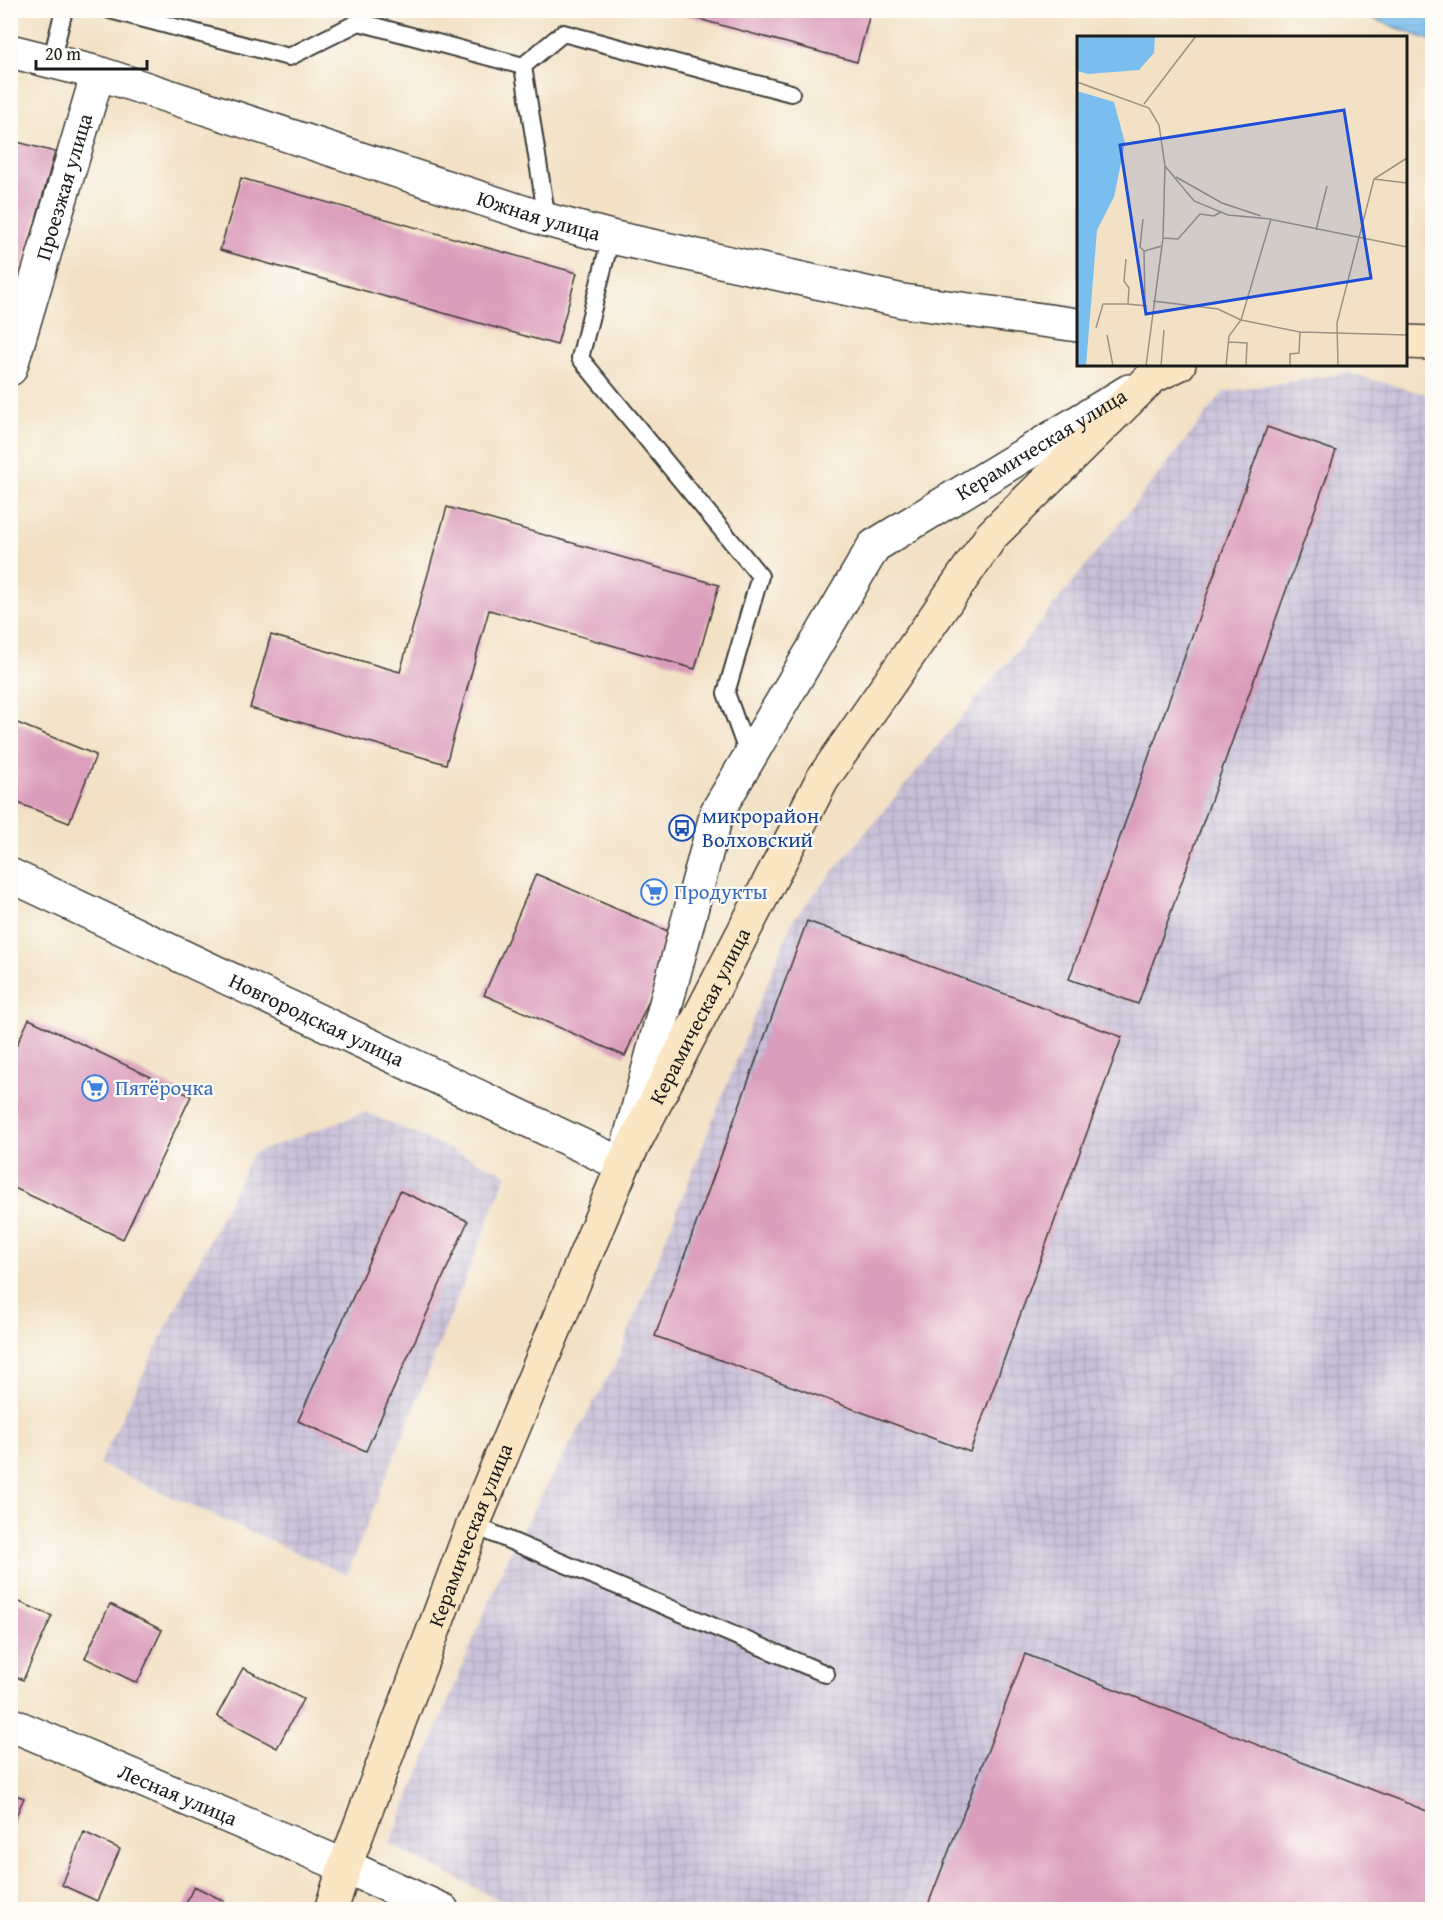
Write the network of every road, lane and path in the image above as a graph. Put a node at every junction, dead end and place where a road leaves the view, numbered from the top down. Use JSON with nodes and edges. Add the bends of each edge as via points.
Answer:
{"nodes":[{"id":1,"x":64,"y":10,"type":"edge"},
{"id":2,"x":110,"y":10,"type":"edge"},
{"id":3,"x":10,"y":51,"type":"edge"},
{"id":4,"x":51,"y":62,"type":"junction"},
{"id":5,"x":523,"y":66,"type":"junction"},
{"id":6,"x":98,"y":73,"type":"junction"},
{"id":7,"x":791,"y":93,"type":"dead end"},
{"id":8,"x":547,"y":220,"type":"junction"},
{"id":9,"x":611,"y":237,"type":"junction"},
{"id":10,"x":1077,"y":325,"type":"edge"},
{"id":11,"x":1407,"y":342,"type":"edge"},
{"id":12,"x":1432,"y":343,"type":"edge"},
{"id":13,"x":10,"y":369,"type":"edge"},
{"id":14,"x":1165,"y":371,"type":"edge"},
{"id":15,"x":749,"y":757,"type":"junction"},
{"id":16,"x":10,"y":875,"type":"edge"},
{"id":17,"x":623,"y":1165,"type":"junction"},
{"id":18,"x":473,"y":1525,"type":"junction"},
{"id":19,"x":826,"y":1674,"type":"dead end"},
{"id":20,"x":10,"y":1724,"type":"edge"},
{"id":21,"x":345,"y":1866,"type":"junction"},
{"id":22,"x":331,"y":1910,"type":"edge"},
{"id":23,"x":442,"y":1910,"type":"edge"}],
"edges":[{"from":1,"to":4,"type":"lane"},
{"from":2,"to":5,"type":"lane","via":[[289,57],[359,22]]},
{"from":3,"to":4,"type":"street","name":"Южная улица"},
{"from":4,"to":6,"type":"street","name":"Южная улица"},
{"from":5,"to":7,"type":"lane","via":[[563,33]]},
{"from":5,"to":8,"type":"lane"},
{"from":6,"to":8,"type":"street","name":"Южная улица"},
{"from":6,"to":13,"type":"street","name":"Проезжая улица"},
{"from":8,"to":9,"type":"street","name":"Южная улица"},
{"from":9,"to":10,"type":"street","name":"Южная улица","via":[[903,302]]},
{"from":9,"to":15,"type":"lane","via":[[580,358],[760,576],[726,693]]},
{"from":11,"to":12,"type":"street"},
{"from":14,"to":15,"type":"street","name":"Керамическая улица","via":[[874,546]]},
{"from":14,"to":17,"type":"street","name":"Керамическая улица","via":[[992,534],[822,780]]},
{"from":15,"to":17,"type":"street","name":"Керамическая улица","via":[[717,812]]},
{"from":16,"to":17,"type":"street","name":"Новгородская улица"},
{"from":17,"to":18,"type":"street","name":"Керамическая улица"},
{"from":18,"to":19,"type":"lane"},
{"from":18,"to":21,"type":"street","name":"Керамическая улица"},
{"from":20,"to":21,"type":"street","name":"Лесная улица"},
{"from":21,"to":22,"type":"street","name":"Керамическая улица"},
{"from":21,"to":23,"type":"street","name":"Лесная улица"}]}
